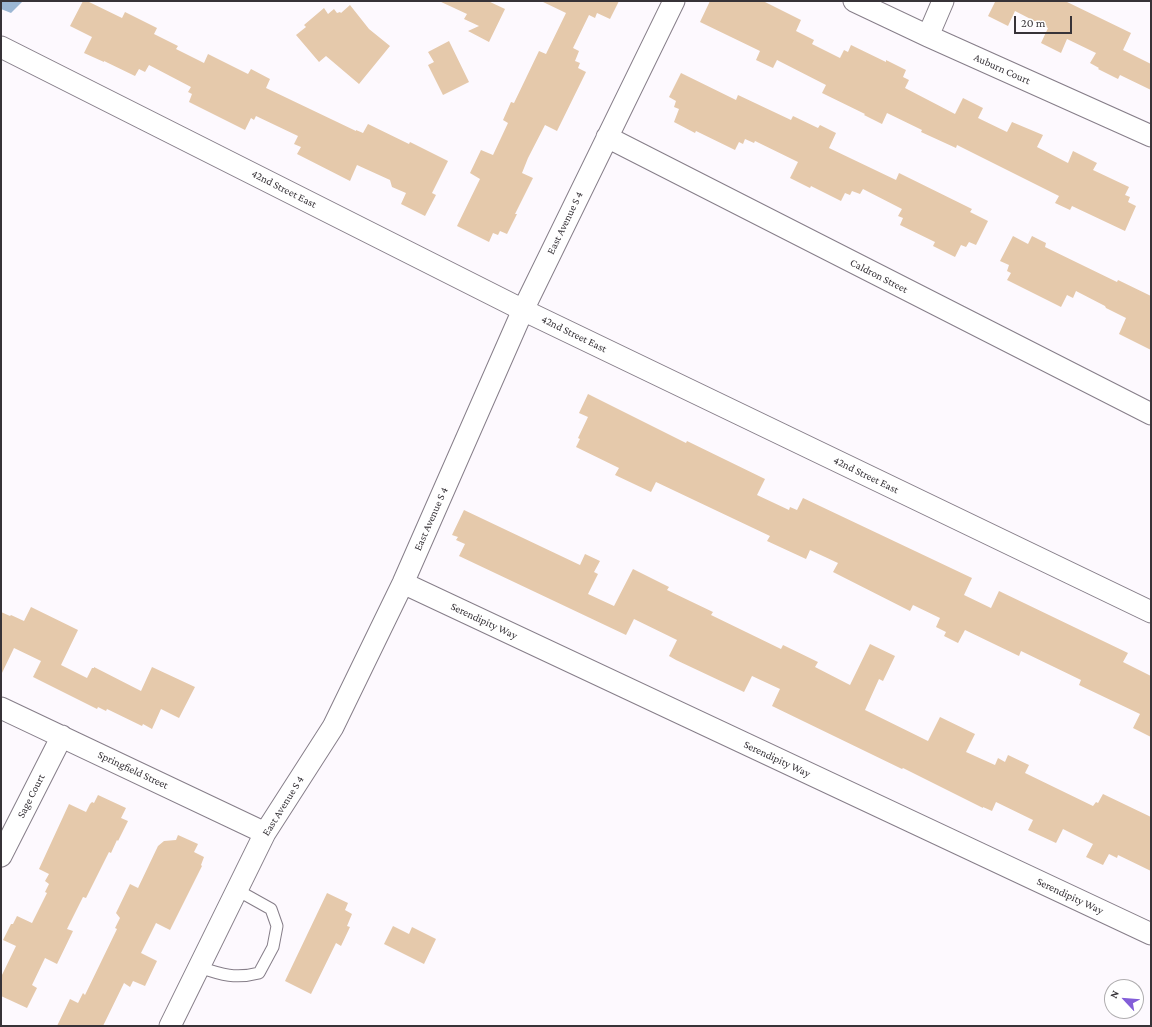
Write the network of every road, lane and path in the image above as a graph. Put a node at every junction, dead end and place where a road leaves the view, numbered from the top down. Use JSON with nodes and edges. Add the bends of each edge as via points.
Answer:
{"nodes":[{"id":1,"x":674,"y":1,"type":"edge"},
{"id":2,"x":854,"y":1,"type":"edge"},
{"id":3,"x":943,"y":1,"type":"edge"},
{"id":4,"x":928,"y":36,"type":"junction"},
{"id":5,"x":1,"y":47,"type":"edge"},
{"id":6,"x":1151,"y":136,"type":"edge"},
{"id":7,"x":607,"y":137,"type":"junction"},
{"id":8,"x":523,"y":310,"type":"junction"},
{"id":9,"x":1151,"y":414,"type":"edge"},
{"id":10,"x":403,"y":583,"type":"junction"},
{"id":11,"x":1151,"y":612,"type":"edge"},
{"id":12,"x":1,"y":708,"type":"edge"},
{"id":13,"x":62,"y":736,"type":"junction"},
{"id":14,"x":265,"y":833,"type":"junction"},
{"id":15,"x":1,"y":856,"type":"edge"},
{"id":16,"x":237,"y":890,"type":"junction"},
{"id":17,"x":1151,"y":934,"type":"edge"},
{"id":18,"x":199,"y":967,"type":"junction"},
{"id":19,"x":170,"y":1026,"type":"edge"}],
"edges":[{"from":1,"to":7,"type":"street","name":"East Avenue S 4"},
{"from":2,"to":4,"type":"street","name":"Auburn Court"},
{"from":3,"to":4,"type":"street"},
{"from":4,"to":6,"type":"street","name":"Auburn Court"},
{"from":5,"to":8,"type":"street","name":"42nd Street East"},
{"from":7,"to":8,"type":"street","name":"East Avenue S 4"},
{"from":7,"to":9,"type":"street","name":"Caldron Street"},
{"from":8,"to":10,"type":"street","name":"East Avenue S 4"},
{"from":8,"to":11,"type":"street","name":"42nd Street East"},
{"from":10,"to":14,"type":"street","name":"East Avenue S 4","via":[[333,727]]},
{"from":10,"to":17,"type":"street","name":"Serendipity Way"},
{"from":12,"to":13,"type":"street","name":"Springfield Street"},
{"from":13,"to":14,"type":"street","name":"Springfield Street"},
{"from":13,"to":15,"type":"street","name":"Sage Court"},
{"from":14,"to":16,"type":"street","name":"East Avenue S 4"},
{"from":16,"to":18,"type":"street","name":"East Avenue S 4"},
{"from":16,"to":18,"type":"lane","via":[[271,909],[277,926],[273,947],[259,973],[245,977],[223,975]]},
{"from":18,"to":19,"type":"street","name":"East Avenue S 4"}]}
